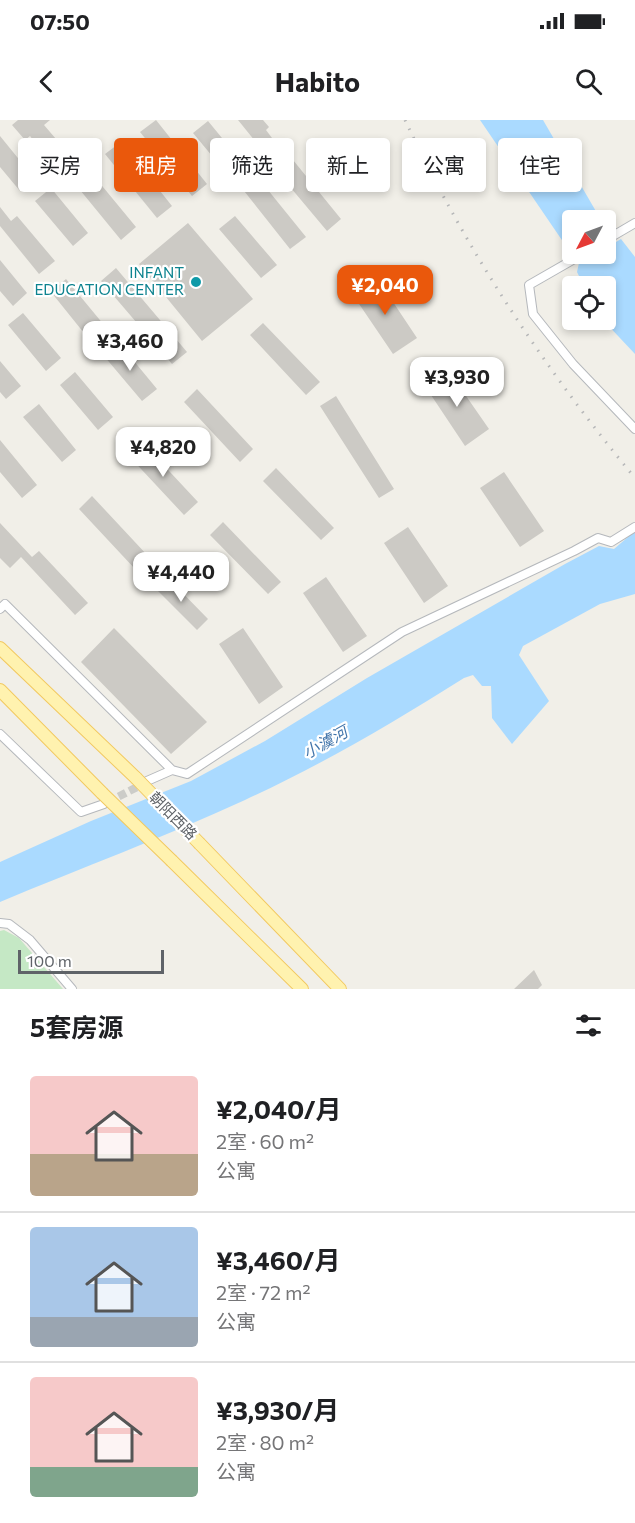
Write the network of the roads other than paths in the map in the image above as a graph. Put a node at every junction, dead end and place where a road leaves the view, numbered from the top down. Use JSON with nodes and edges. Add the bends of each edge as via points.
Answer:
{"nodes":[{"id":1,"x":635,"y":223,"type":"edge"},
{"id":2,"x":616,"y":234,"type":"edge"},
{"id":3,"x":565,"y":264,"type":"edge"},
{"id":4,"x":635,"y":429,"type":"edge"},
{"id":5,"x":635,"y":527,"type":"edge"},
{"id":6,"x":0,"y":609,"type":"edge"},
{"id":7,"x":0,"y":648,"type":"edge"},
{"id":8,"x":0,"y":690,"type":"edge"},
{"id":9,"x":0,"y":734,"type":"edge"},
{"id":10,"x":172,"y":770,"type":"junction"},
{"id":11,"x":142,"y":780,"type":"junction"},
{"id":12,"x":103,"y":798,"type":"junction"},
{"id":13,"x":0,"y":923,"type":"edge"},
{"id":14,"x":72,"y":989,"type":"edge"},
{"id":15,"x":302,"y":989,"type":"edge"},
{"id":16,"x":340,"y":989,"type":"edge"}],
"edges":[{"from":1,"to":2,"type":"street"},
{"from":3,"to":4,"type":"street","via":[[529,285],[533,314],[573,364]]},
{"from":5,"to":10,"type":"street","via":[[611,542],[598,538],[402,632],[187,774]]},
{"from":6,"to":10,"type":"street","via":[[5,604],[33,630]]},
{"from":7,"to":11,"type":"main road","name":"朝阳西路"},
{"from":8,"to":12,"type":"main road"},
{"from":9,"to":12,"type":"street","via":[[81,812]]},
{"from":10,"to":11,"type":"street"},
{"from":11,"to":16,"type":"main road","name":"朝阳西路","bridge":true},
{"from":12,"to":15,"type":"main road","bridge":true},
{"from":13,"to":14,"type":"street","via":[[9,924],[30,940]]}]}
